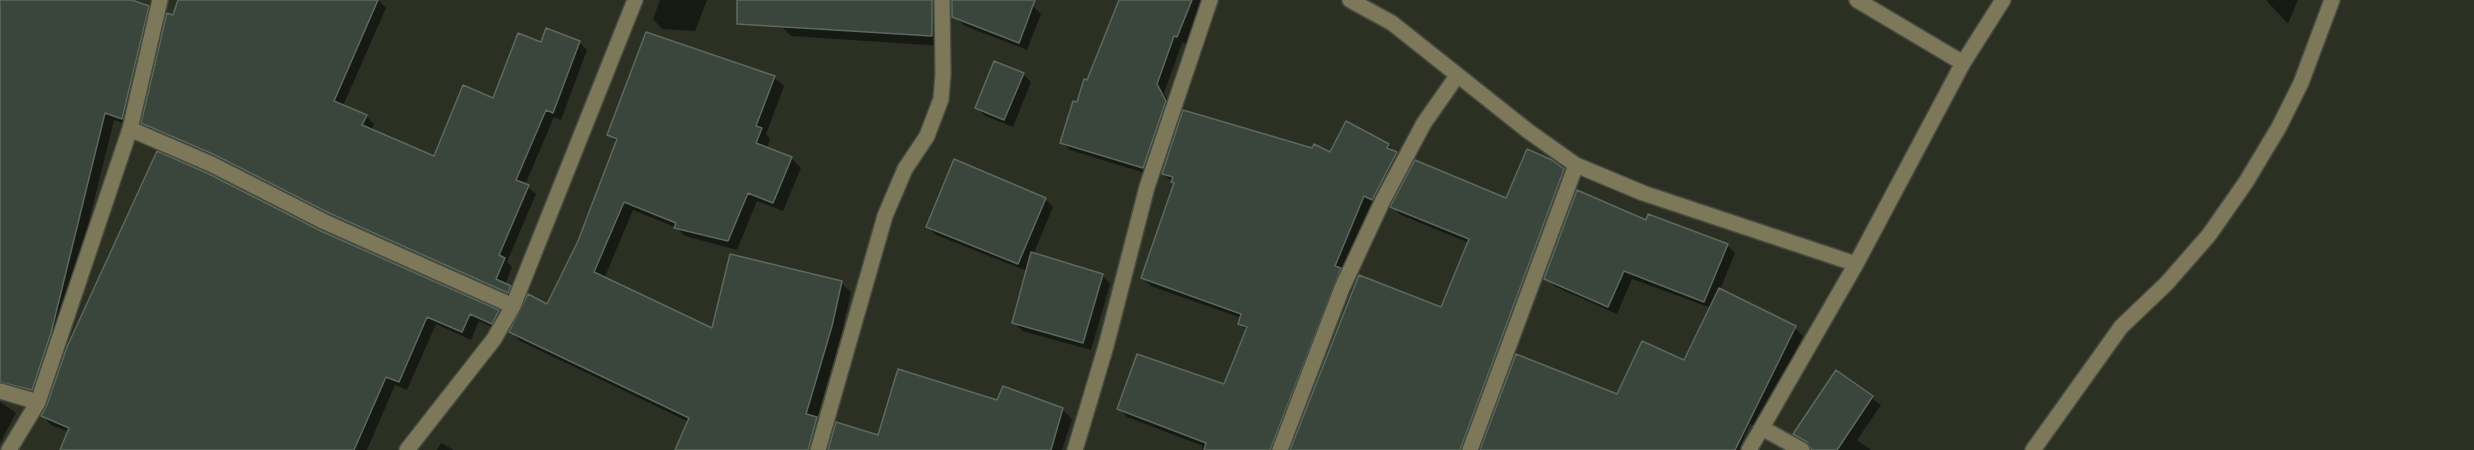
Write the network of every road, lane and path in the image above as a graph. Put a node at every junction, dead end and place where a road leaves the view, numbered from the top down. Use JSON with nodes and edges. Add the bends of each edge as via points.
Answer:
{"nodes":[{"id":1,"x":160,"y":0,"type":"edge"},
{"id":2,"x":635,"y":0,"type":"edge"},
{"id":3,"x":942,"y":0,"type":"edge"},
{"id":4,"x":1210,"y":0,"type":"edge"},
{"id":5,"x":1350,"y":0,"type":"edge"},
{"id":6,"x":1857,"y":0,"type":"edge"},
{"id":7,"x":2003,"y":0,"type":"edge"},
{"id":8,"x":2332,"y":0,"type":"edge"},
{"id":9,"x":1963,"y":63,"type":"junction"},
{"id":10,"x":1457,"y":76,"type":"junction"},
{"id":11,"x":130,"y":129,"type":"junction"},
{"id":12,"x":1576,"y":165,"type":"junction"},
{"id":13,"x":1856,"y":264,"type":"junction"},
{"id":14,"x":513,"y":306,"type":"junction"},
{"id":15,"x":0,"y":391,"type":"edge"},
{"id":16,"x":38,"y":402,"type":"junction"},
{"id":17,"x":1762,"y":428,"type":"junction"},
{"id":18,"x":9,"y":450,"type":"edge"},
{"id":19,"x":407,"y":450,"type":"edge"},
{"id":20,"x":818,"y":450,"type":"edge"},
{"id":21,"x":1074,"y":450,"type":"edge"},
{"id":22,"x":1280,"y":450,"type":"edge"},
{"id":23,"x":1470,"y":450,"type":"edge"},
{"id":24,"x":1749,"y":450,"type":"edge"},
{"id":25,"x":1802,"y":450,"type":"edge"},
{"id":26,"x":2033,"y":450,"type":"edge"}],
"edges":[{"from":1,"to":11,"type":"street"},
{"from":2,"to":14,"type":"street"},
{"from":3,"to":20,"type":"street","via":[[941,99],[927,136],[900,179],[885,216]]},
{"from":4,"to":21,"type":"street","via":[[1147,187],[1106,346]]},
{"from":5,"to":10,"type":"street","via":[[1392,22]]},
{"from":6,"to":9,"type":"street"},
{"from":7,"to":9,"type":"street"},
{"from":8,"to":26,"type":"street","via":[[2301,83],[2246,182],[2209,235],[2121,327]]},
{"from":9,"to":13,"type":"street"},
{"from":10,"to":12,"type":"street"},
{"from":10,"to":22,"type":"street","via":[[1424,123],[1383,200],[1342,288]]},
{"from":11,"to":14,"type":"street"},
{"from":11,"to":16,"type":"street"},
{"from":12,"to":13,"type":"street","via":[[1643,193]]},
{"from":12,"to":23,"type":"street"},
{"from":13,"to":17,"type":"street"},
{"from":14,"to":19,"type":"street","via":[[494,339]]},
{"from":15,"to":16,"type":"street"},
{"from":16,"to":18,"type":"street"},
{"from":17,"to":24,"type":"street"},
{"from":17,"to":25,"type":"street"}]}
